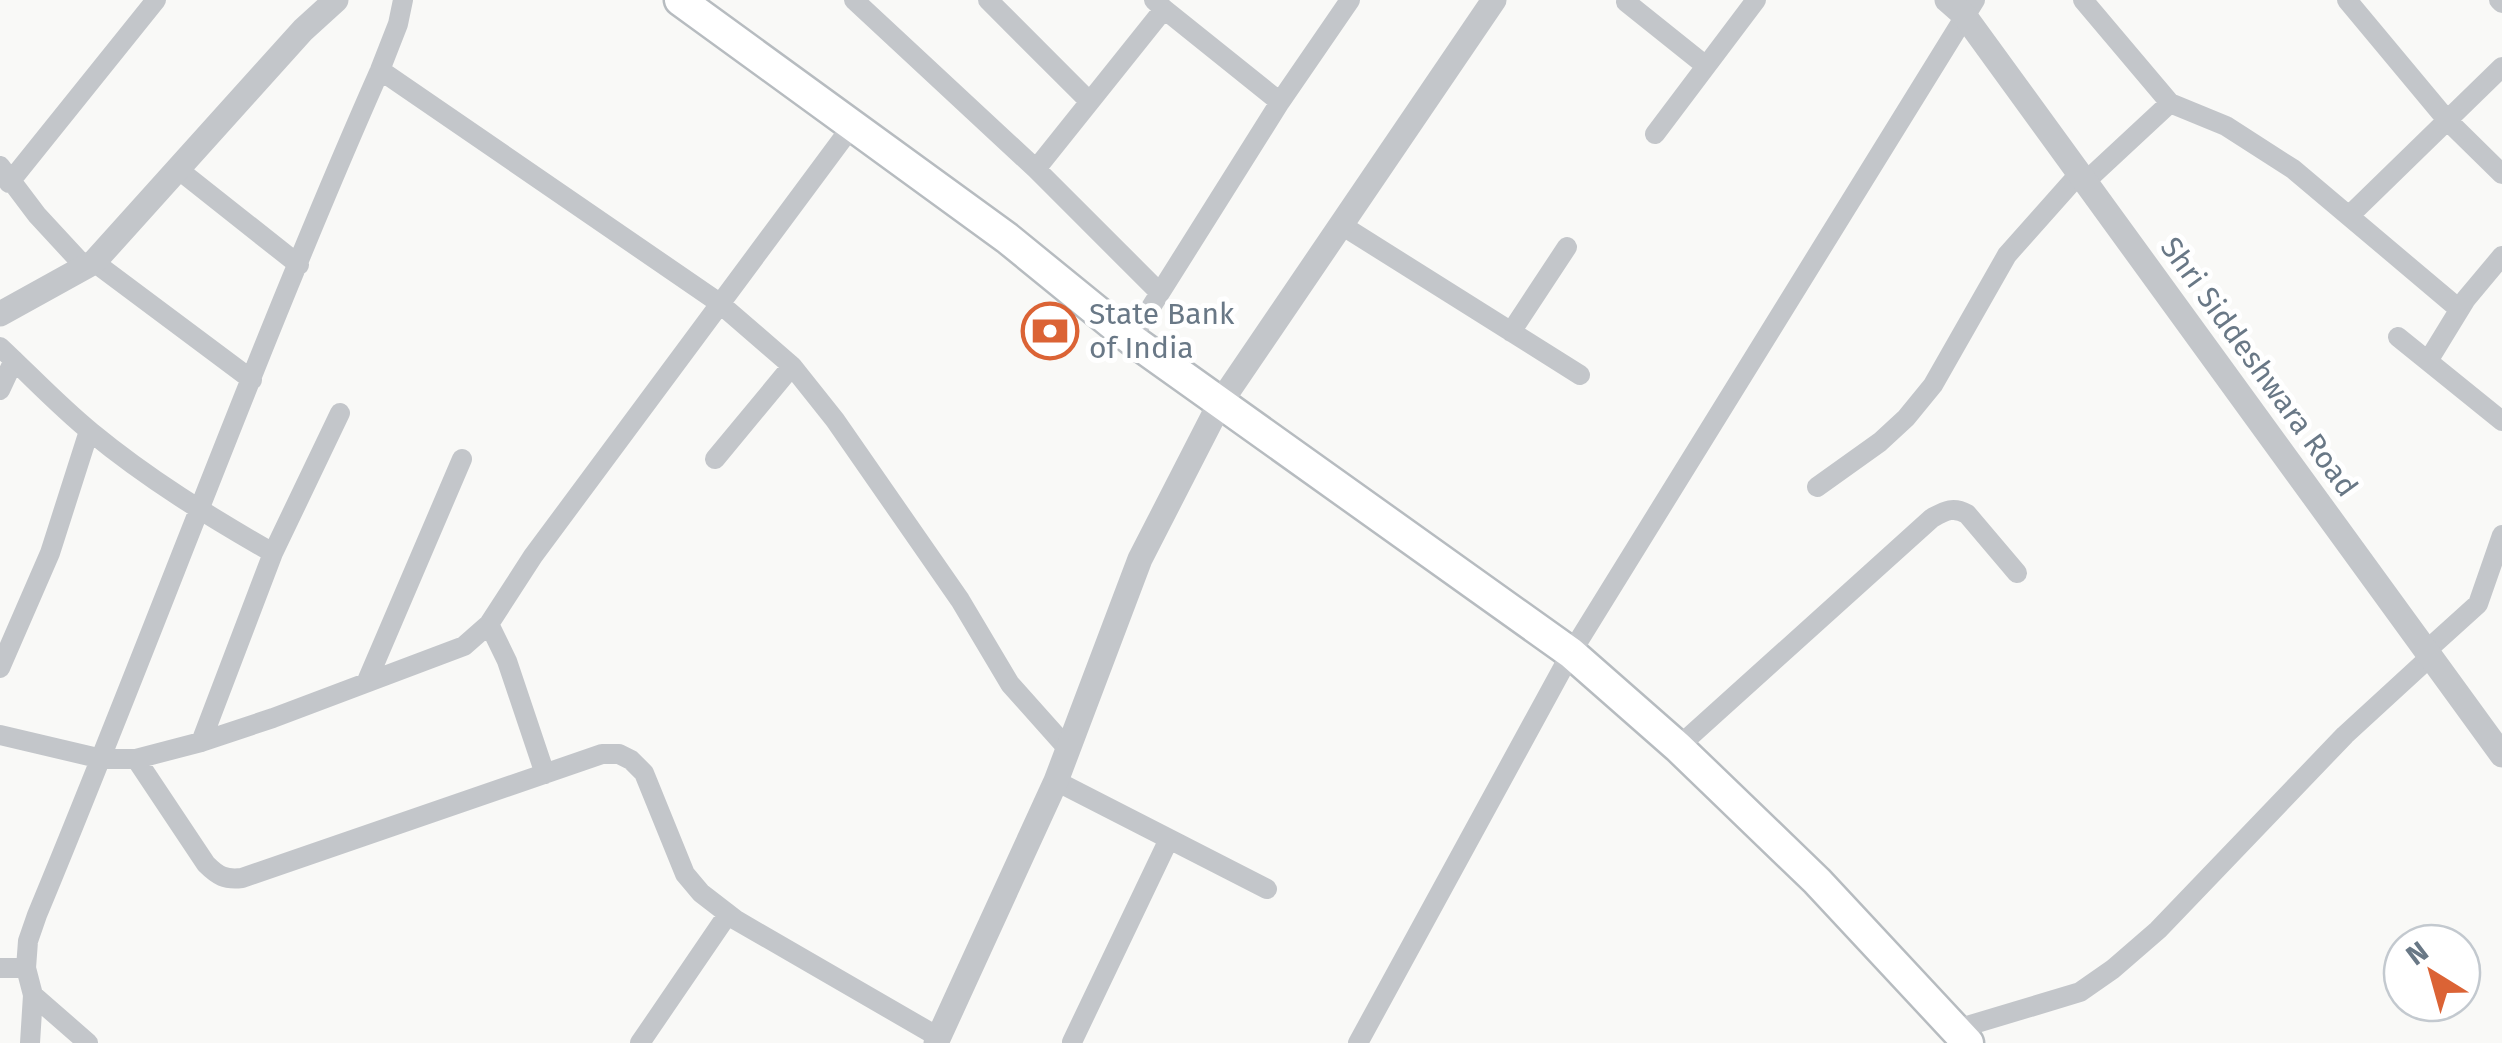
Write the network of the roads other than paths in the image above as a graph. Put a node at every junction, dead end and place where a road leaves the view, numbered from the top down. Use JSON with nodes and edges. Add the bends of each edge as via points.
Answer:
{"nodes":[{"id":1,"x":156,"y":0,"type":"edge"},
{"id":2,"x":336,"y":0,"type":"edge"},
{"id":3,"x":403,"y":0,"type":"edge"},
{"id":4,"x":680,"y":0,"type":"edge"},
{"id":5,"x":854,"y":0,"type":"edge"},
{"id":6,"x":988,"y":0,"type":"edge"},
{"id":7,"x":1350,"y":0,"type":"edge"},
{"id":8,"x":1494,"y":0,"type":"edge"},
{"id":9,"x":1756,"y":0,"type":"edge"},
{"id":10,"x":2083,"y":0,"type":"edge"},
{"id":11,"x":2347,"y":0,"type":"edge"},
{"id":12,"x":1626,"y":2,"type":"edge"},
{"id":13,"x":1159,"y":5,"type":"edge"},
{"id":14,"x":1962,"y":5,"type":"edge"},
{"id":15,"x":1706,"y":66,"type":"junction"},
{"id":16,"x":2502,"y":67,"type":"edge"},
{"id":17,"x":380,"y":70,"type":"junction"},
{"id":18,"x":1089,"y":102,"type":"junction"},
{"id":19,"x":1280,"y":102,"type":"junction"},
{"id":20,"x":2170,"y":103,"type":"junction"},
{"id":21,"x":2447,"y":120,"type":"junction"},
{"id":22,"x":852,"y":126,"type":"junction"},
{"id":23,"x":1655,"y":134,"type":"dead end"},
{"id":24,"x":179,"y":170,"type":"junction"},
{"id":25,"x":1036,"y":170,"type":"junction"},
{"id":26,"x":5,"y":174,"type":"edge"},
{"id":27,"x":2502,"y":174,"type":"edge"},
{"id":28,"x":2082,"y":178,"type":"junction"},
{"id":29,"x":2350,"y":215,"type":"junction"},
{"id":30,"x":1343,"y":226,"type":"junction"},
{"id":31,"x":1567,"y":247,"type":"dead end"},
{"id":32,"x":2502,"y":256,"type":"edge"},
{"id":33,"x":90,"y":265,"type":"junction"},
{"id":34,"x":299,"y":265,"type":"junction"},
{"id":35,"x":1159,"y":292,"type":"junction"},
{"id":36,"x":718,"y":302,"type":"junction"},
{"id":37,"x":2459,"y":309,"type":"junction"},
{"id":38,"x":0,"y":314,"type":"edge"},
{"id":39,"x":1511,"y":332,"type":"junction"},
{"id":40,"x":2398,"y":337,"type":"dead end"},
{"id":41,"x":1131,"y":339,"type":"junction"},
{"id":42,"x":7,"y":353,"type":"edge"},
{"id":43,"x":2428,"y":361,"type":"junction"},
{"id":44,"x":792,"y":366,"type":"junction"},
{"id":45,"x":1580,"y":374,"type":"dead end"},
{"id":46,"x":252,"y":380,"type":"junction"},
{"id":47,"x":0,"y":390,"type":"edge"},
{"id":48,"x":1220,"y":403,"type":"junction"},
{"id":49,"x":340,"y":412,"type":"dead end"},
{"id":50,"x":2502,"y":421,"type":"edge"},
{"id":51,"x":89,"y":431,"type":"junction"},
{"id":52,"x":462,"y":459,"type":"dead end"},
{"id":53,"x":716,"y":459,"type":"dead end"},
{"id":54,"x":1817,"y":486,"type":"dead end"},
{"id":55,"x":197,"y":510,"type":"junction"},
{"id":56,"x":2502,"y":536,"type":"edge"},
{"id":57,"x":273,"y":553,"type":"junction"},
{"id":58,"x":2017,"y":573,"type":"dead end"},
{"id":59,"x":489,"y":624,"type":"junction"},
{"id":60,"x":1571,"y":653,"type":"junction"},
{"id":61,"x":2428,"y":654,"type":"junction"},
{"id":62,"x":0,"y":668,"type":"edge"},
{"id":63,"x":367,"y":681,"type":"junction"},
{"id":64,"x":0,"y":734,"type":"edge"},
{"id":65,"x":201,"y":742,"type":"junction"},
{"id":66,"x":1678,"y":747,"type":"junction"},
{"id":67,"x":1068,"y":749,"type":"junction"},
{"id":68,"x":2502,"y":755,"type":"edge"},
{"id":69,"x":102,"y":759,"type":"junction"},
{"id":70,"x":136,"y":759,"type":"junction"},
{"id":71,"x":545,"y":774,"type":"junction"},
{"id":72,"x":1056,"y":781,"type":"junction"},
{"id":73,"x":1169,"y":839,"type":"junction"},
{"id":74,"x":1268,"y":889,"type":"dead end"},
{"id":75,"x":728,"y":914,"type":"junction"},
{"id":76,"x":0,"y":968,"type":"edge"},
{"id":77,"x":26,"y":968,"type":"junction"},
{"id":78,"x":33,"y":995,"type":"junction"},
{"id":79,"x":1963,"y":1039,"type":"edge"},
{"id":80,"x":938,"y":1040,"type":"edge"},
{"id":81,"x":1072,"y":1042,"type":"edge"},
{"id":82,"x":30,"y":1043,"type":"edge"},
{"id":83,"x":88,"y":1043,"type":"edge"},
{"id":84,"x":640,"y":1043,"type":"edge"},
{"id":85,"x":1358,"y":1043,"type":"edge"}],
"edges":[{"from":1,"to":26,"type":"street"},
{"from":2,"to":24,"type":"street"},
{"from":3,"to":17,"type":"street"},
{"from":4,"to":22,"type":"main road"},
{"from":5,"to":25,"type":"street"},
{"from":6,"to":18,"type":"street"},
{"from":7,"to":19,"type":"street"},
{"from":8,"to":30,"type":"street"},
{"from":9,"to":15,"type":"street"},
{"from":10,"to":20,"type":"street"},
{"from":11,"to":21,"type":"street"},
{"from":12,"to":15,"type":"street"},
{"from":13,"to":18,"type":"street"},
{"from":13,"to":19,"type":"street"},
{"from":14,"to":28,"type":"street","name":"Shri Siddeshwara Road"},
{"from":14,"to":60,"type":"street"},
{"from":15,"to":23,"type":"street"},
{"from":16,"to":21,"type":"street"},
{"from":17,"to":34,"type":"street"},
{"from":17,"to":36,"type":"street"},
{"from":18,"to":25,"type":"street"},
{"from":19,"to":35,"type":"street"},
{"from":20,"to":28,"type":"street"},
{"from":20,"to":29,"type":"street","via":[[2226,126]]},
{"from":21,"to":27,"type":"street"},
{"from":21,"to":29,"type":"street"},
{"from":22,"to":36,"type":"street"},
{"from":22,"to":41,"type":"main road","via":[[1007,238]]},
{"from":24,"to":33,"type":"street"},
{"from":24,"to":34,"type":"street"},
{"from":25,"to":35,"type":"street"},
{"from":26,"to":33,"type":"street"},
{"from":28,"to":54,"type":"street","via":[[2007,255],[1933,385],[1906,418]]},
{"from":28,"to":61,"type":"street","name":"Shri Siddeshwara Road"},
{"from":29,"to":37,"type":"street"},
{"from":30,"to":39,"type":"street"},
{"from":30,"to":48,"type":"street"},
{"from":31,"to":39,"type":"street"},
{"from":32,"to":37,"type":"street"},
{"from":33,"to":38,"type":"street"},
{"from":33,"to":46,"type":"street"},
{"from":34,"to":46,"type":"street"},
{"from":35,"to":41,"type":"street"},
{"from":36,"to":44,"type":"street"},
{"from":36,"to":59,"type":"street"},
{"from":37,"to":43,"type":"street"},
{"from":39,"to":45,"type":"street"},
{"from":40,"to":43,"type":"street"},
{"from":41,"to":48,"type":"main road"},
{"from":42,"to":47,"type":"street"},
{"from":42,"to":51,"type":"street"},
{"from":43,"to":50,"type":"street"},
{"from":44,"to":53,"type":"street"},
{"from":44,"to":67,"type":"street","via":[[960,600],[1010,684]]},
{"from":46,"to":55,"type":"street"},
{"from":48,"to":60,"type":"main road"},
{"from":48,"to":67,"type":"street","via":[[1140,559]]},
{"from":49,"to":57,"type":"street"},
{"from":51,"to":55,"type":"street"},
{"from":51,"to":62,"type":"street","via":[[50,553]]},
{"from":52,"to":63,"type":"street"},
{"from":55,"to":57,"type":"street"},
{"from":55,"to":69,"type":"street"},
{"from":56,"to":61,"type":"street","via":[[2478,604]]},
{"from":57,"to":65,"type":"street"},
{"from":58,"to":66,"type":"street","via":[[1967,514],[1948,509]]},
{"from":59,"to":63,"type":"street","via":[[464,646]]},
{"from":59,"to":71,"type":"street"},
{"from":60,"to":66,"type":"main road"},
{"from":60,"to":85,"type":"street"},
{"from":61,"to":68,"type":"street","name":"Shri Siddeshwara Road"},
{"from":61,"to":79,"type":"street","via":[[2112,969],[2080,992]]},
{"from":63,"to":65,"type":"street"},
{"from":64,"to":69,"type":"street"},
{"from":65,"to":70,"type":"street"},
{"from":66,"to":79,"type":"main road","via":[[1816,881]]},
{"from":67,"to":72,"type":"street"},
{"from":69,"to":70,"type":"street"},
{"from":69,"to":77,"type":"street","via":[[32,928]]},
{"from":70,"to":71,"type":"street","via":[[206,864],[228,880]]},
{"from":71,"to":75,"type":"street","via":[[602,754],[631,760],[644,774],[685,874]]},
{"from":72,"to":73,"type":"street"},
{"from":72,"to":80,"type":"street"},
{"from":73,"to":74,"type":"street"},
{"from":73,"to":81,"type":"street"},
{"from":75,"to":80,"type":"street"},
{"from":75,"to":84,"type":"street"},
{"from":76,"to":77,"type":"street"},
{"from":77,"to":78,"type":"street"},
{"from":78,"to":82,"type":"street"},
{"from":78,"to":83,"type":"street"}]}
